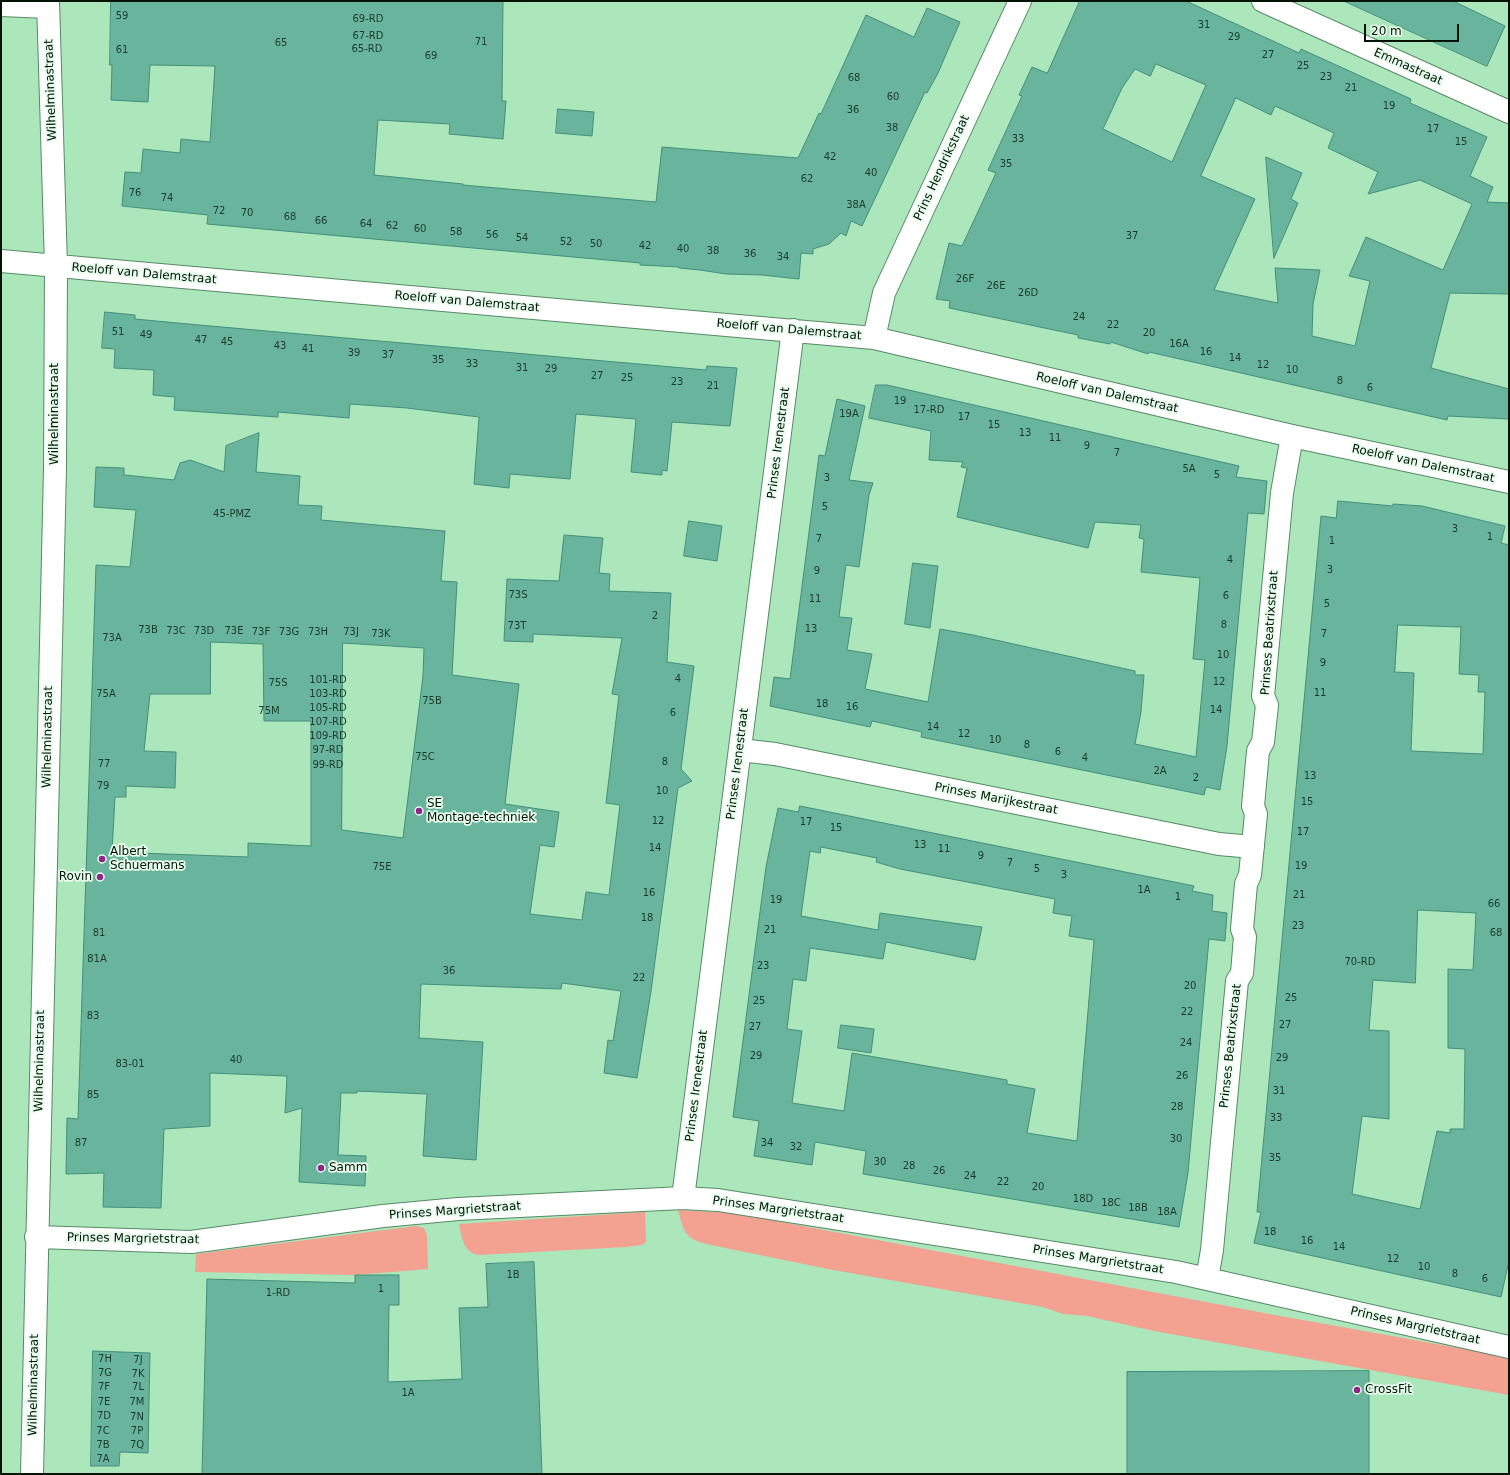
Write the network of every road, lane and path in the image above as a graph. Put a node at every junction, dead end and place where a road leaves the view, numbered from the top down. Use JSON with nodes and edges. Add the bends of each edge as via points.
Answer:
{"nodes":[{"id":1,"x":1020,"y":1,"type":"edge"},
{"id":2,"x":1263,"y":1,"type":"edge"},
{"id":3,"x":48,"y":4,"type":"edge"},
{"id":4,"x":1,"y":5,"type":"edge"},
{"id":5,"x":1509,"y":112,"type":"edge"},
{"id":6,"x":1,"y":261,"type":"edge"},
{"id":7,"x":56,"y":266,"type":"junction"},
{"id":8,"x":793,"y":330,"type":"junction"},
{"id":9,"x":874,"y":338,"type":"junction"},
{"id":10,"x":1292,"y":436,"type":"junction"},
{"id":11,"x":1509,"y":482,"type":"edge"},
{"id":12,"x":740,"y":750,"type":"junction"},
{"id":13,"x":1253,"y":847,"type":"junction"},
{"id":14,"x":683,"y":1198,"type":"junction"},
{"id":15,"x":36,"y":1237,"type":"junction"},
{"id":16,"x":1207,"y":1279,"type":"junction"},
{"id":17,"x":1509,"y":1347,"type":"edge"},
{"id":18,"x":32,"y":1474,"type":"edge"}],
"edges":[{"from":1,"to":9,"type":"street","name":"Prins Hendrikstraat","via":[[884,293]]},
{"from":2,"to":5,"type":"street","name":"Emmastraat"},
{"from":3,"to":4,"type":"street"},
{"from":3,"to":7,"type":"street","name":"Wilhelminastraat"},
{"from":6,"to":7,"type":"street","name":"Roeloff van Dalemstraat"},
{"from":7,"to":8,"type":"street","name":"Roeloff van Dalemstraat"},
{"from":7,"to":15,"type":"street","name":"Wilhelminastraat","via":[[55,468]]},
{"from":8,"to":9,"type":"street","name":"Roeloff van Dalemstraat"},
{"from":8,"to":12,"type":"street","name":"Prinses Irenestraat"},
{"from":9,"to":10,"type":"street","name":"Roeloff van Dalemstraat"},
{"from":10,"to":11,"type":"street","name":"Roeloff van Dalemstraat"},
{"from":10,"to":13,"type":"street","name":"Prinses Beatrixstraat","via":[[1282,493],[1263,696],[1267,705],[1263,742],[1258,751],[1253,806],[1256,814]]},
{"from":12,"to":13,"type":"street","name":"Prinses Marijkestraat","via":[[783,755],[1219,844]]},
{"from":12,"to":14,"type":"street","name":"Prinses Irenestraat"},
{"from":13,"to":16,"type":"street","name":"Prinses Beatrixstraat","via":[[1250,875],[1246,884],[1242,973],[1237,981],[1212,1250]]},
{"from":14,"to":15,"type":"street","name":"Prinses Margrietstraat","via":[[458,1209],[383,1216],[191,1242]]},
{"from":14,"to":16,"type":"street","name":"Prinses Margrietstraat","via":[[718,1200],[849,1220]]},
{"from":15,"to":18,"type":"street","name":"Wilhelminastraat"},
{"from":16,"to":17,"type":"street","name":"Prinses Margrietstraat"}]}
